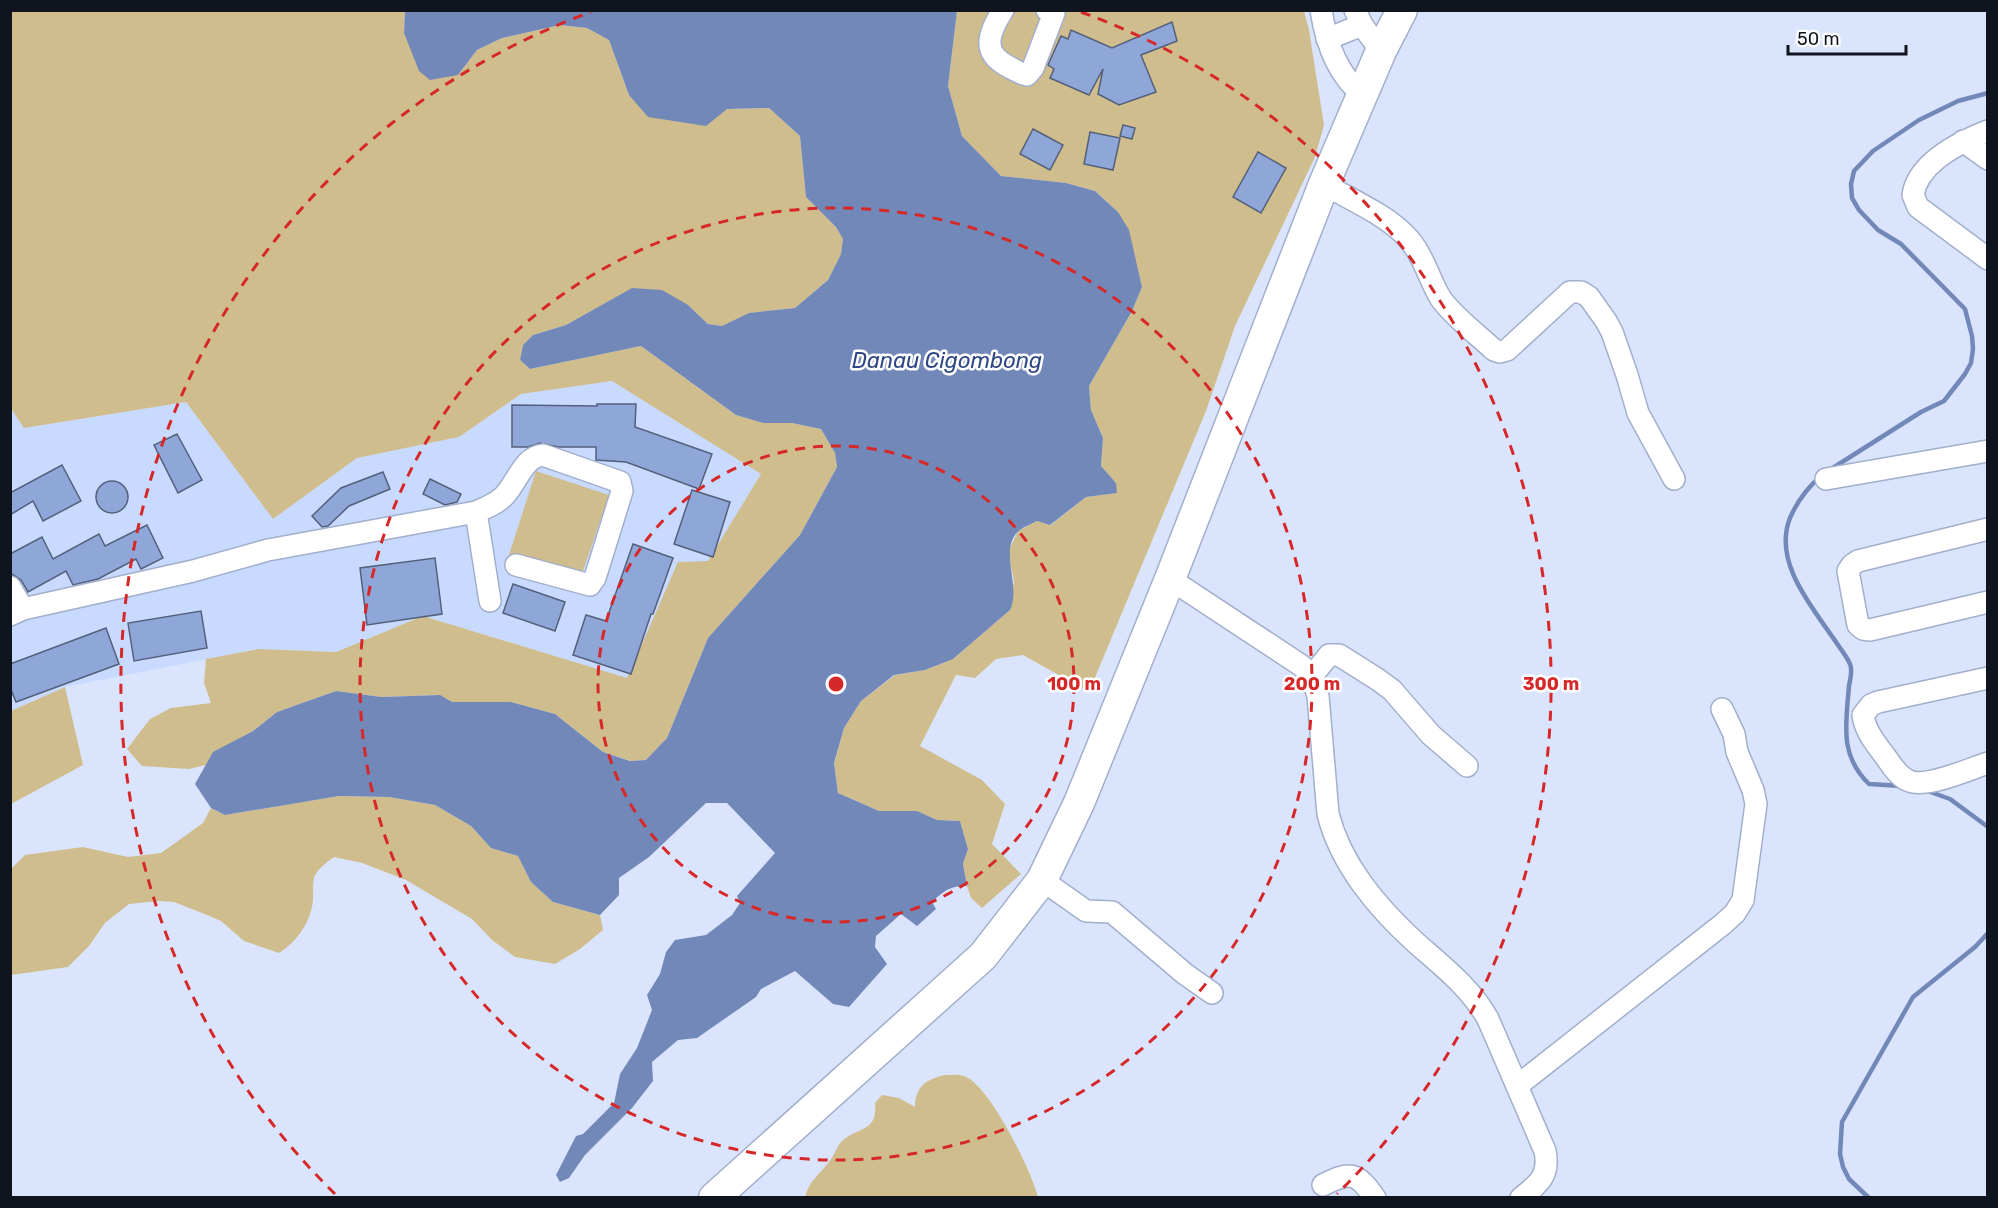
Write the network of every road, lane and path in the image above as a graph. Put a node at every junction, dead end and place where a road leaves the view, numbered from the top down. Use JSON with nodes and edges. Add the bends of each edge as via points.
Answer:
{"nodes":[{"id":1,"x":1003,"y":10,"type":"edge"},
{"id":2,"x":1047,"y":10,"type":"edge"},
{"id":3,"x":1321,"y":10,"type":"edge"},
{"id":4,"x":1402,"y":10,"type":"edge"},
{"id":5,"x":1359,"y":18,"type":"edge"},
{"id":6,"x":1327,"y":39,"type":"junction"},
{"id":7,"x":1381,"y":51,"type":"junction"},
{"id":8,"x":1363,"y":95,"type":"junction"},
{"id":9,"x":1988,"y":131,"type":"edge"},
{"id":10,"x":1963,"y":141,"type":"junction"},
{"id":11,"x":1988,"y":159,"type":"edge"},
{"id":12,"x":1324,"y":184,"type":"junction"},
{"id":13,"x":1988,"y":259,"type":"edge"},
{"id":14,"x":1988,"y":450,"type":"edge"},
{"id":15,"x":1674,"y":479,"type":"dead end"},
{"id":16,"x":1826,"y":479,"type":"dead end"},
{"id":17,"x":476,"y":512,"type":"junction"},
{"id":18,"x":1988,"y":529,"type":"edge"},
{"id":19,"x":516,"y":565,"type":"dead end"},
{"id":20,"x":1170,"y":579,"type":"junction"},
{"id":21,"x":10,"y":587,"type":"edge"},
{"id":22,"x":490,"y":601,"type":"dead end"},
{"id":23,"x":1988,"y":602,"type":"edge"},
{"id":24,"x":17,"y":612,"type":"edge"},
{"id":25,"x":1312,"y":676,"type":"junction"},
{"id":26,"x":1988,"y":678,"type":"edge"},
{"id":27,"x":1722,"y":709,"type":"dead end"},
{"id":28,"x":1988,"y":764,"type":"edge"},
{"id":29,"x":1467,"y":766,"type":"dead end"},
{"id":30,"x":1042,"y":880,"type":"junction"},
{"id":31,"x":1212,"y":993,"type":"dead end"},
{"id":32,"x":1517,"y":1086,"type":"junction"},
{"id":33,"x":1323,"y":1185,"type":"dead end"},
{"id":34,"x":714,"y":1197,"type":"edge"},
{"id":35,"x":1375,"y":1197,"type":"edge"},
{"id":36,"x":1521,"y":1197,"type":"edge"}],
"edges":[{"from":1,"to":2,"type":"street","via":[[990,41],[991,51],[1000,63],[1028,75],[1054,13]]},
{"from":3,"to":6,"type":"street"},
{"from":4,"to":7,"type":"highway"},
{"from":5,"to":6,"type":"street"},
{"from":5,"to":7,"type":"street"},
{"from":6,"to":8,"type":"street","via":[[1341,71]]},
{"from":7,"to":8,"type":"highway"},
{"from":8,"to":12,"type":"highway"},
{"from":9,"to":10,"type":"street"},
{"from":10,"to":11,"type":"street"},
{"from":10,"to":13,"type":"street","via":[[1920,177],[1913,195],[1918,207]]},
{"from":12,"to":15,"type":"street","via":[[1388,220],[1406,236],[1417,249],[1446,306],[1494,350],[1507,350],[1570,292],[1589,297],[1612,332],[1638,413]]},
{"from":12,"to":20,"type":"highway"},
{"from":14,"to":16,"type":"street"},
{"from":17,"to":19,"type":"street","via":[[504,496],[537,456],[620,482],[622,491],[590,585]]},
{"from":17,"to":22,"type":"street"},
{"from":17,"to":24,"type":"street","via":[[268,550],[193,572]]},
{"from":18,"to":23,"type":"street","via":[[1858,561],[1848,571],[1858,625],[1863,629]]},
{"from":20,"to":25,"type":"street"},
{"from":20,"to":30,"type":"highway","via":[[1079,803]]},
{"from":21,"to":24,"type":"street"},
{"from":25,"to":29,"type":"street","via":[[1329,655],[1339,655],[1392,690],[1431,735]]},
{"from":25,"to":32,"type":"street","via":[[1318,696],[1328,814],[1344,857],[1387,914],[1472,994],[1488,1019]]},
{"from":26,"to":28,"type":"street","via":[[1878,702],[1863,715],[1867,730],[1880,749],[1901,776],[1911,782],[1932,781]]},
{"from":27,"to":32,"type":"street","via":[[1756,804],[1743,900],[1723,924]]},
{"from":30,"to":31,"type":"street","via":[[1086,911],[1112,912]]},
{"from":30,"to":34,"type":"highway","via":[[982,956]]},
{"from":32,"to":36,"type":"street","via":[[1547,1162],[1546,1172]]},
{"from":33,"to":35,"type":"street","via":[[1343,1175],[1354,1177]]}]}
